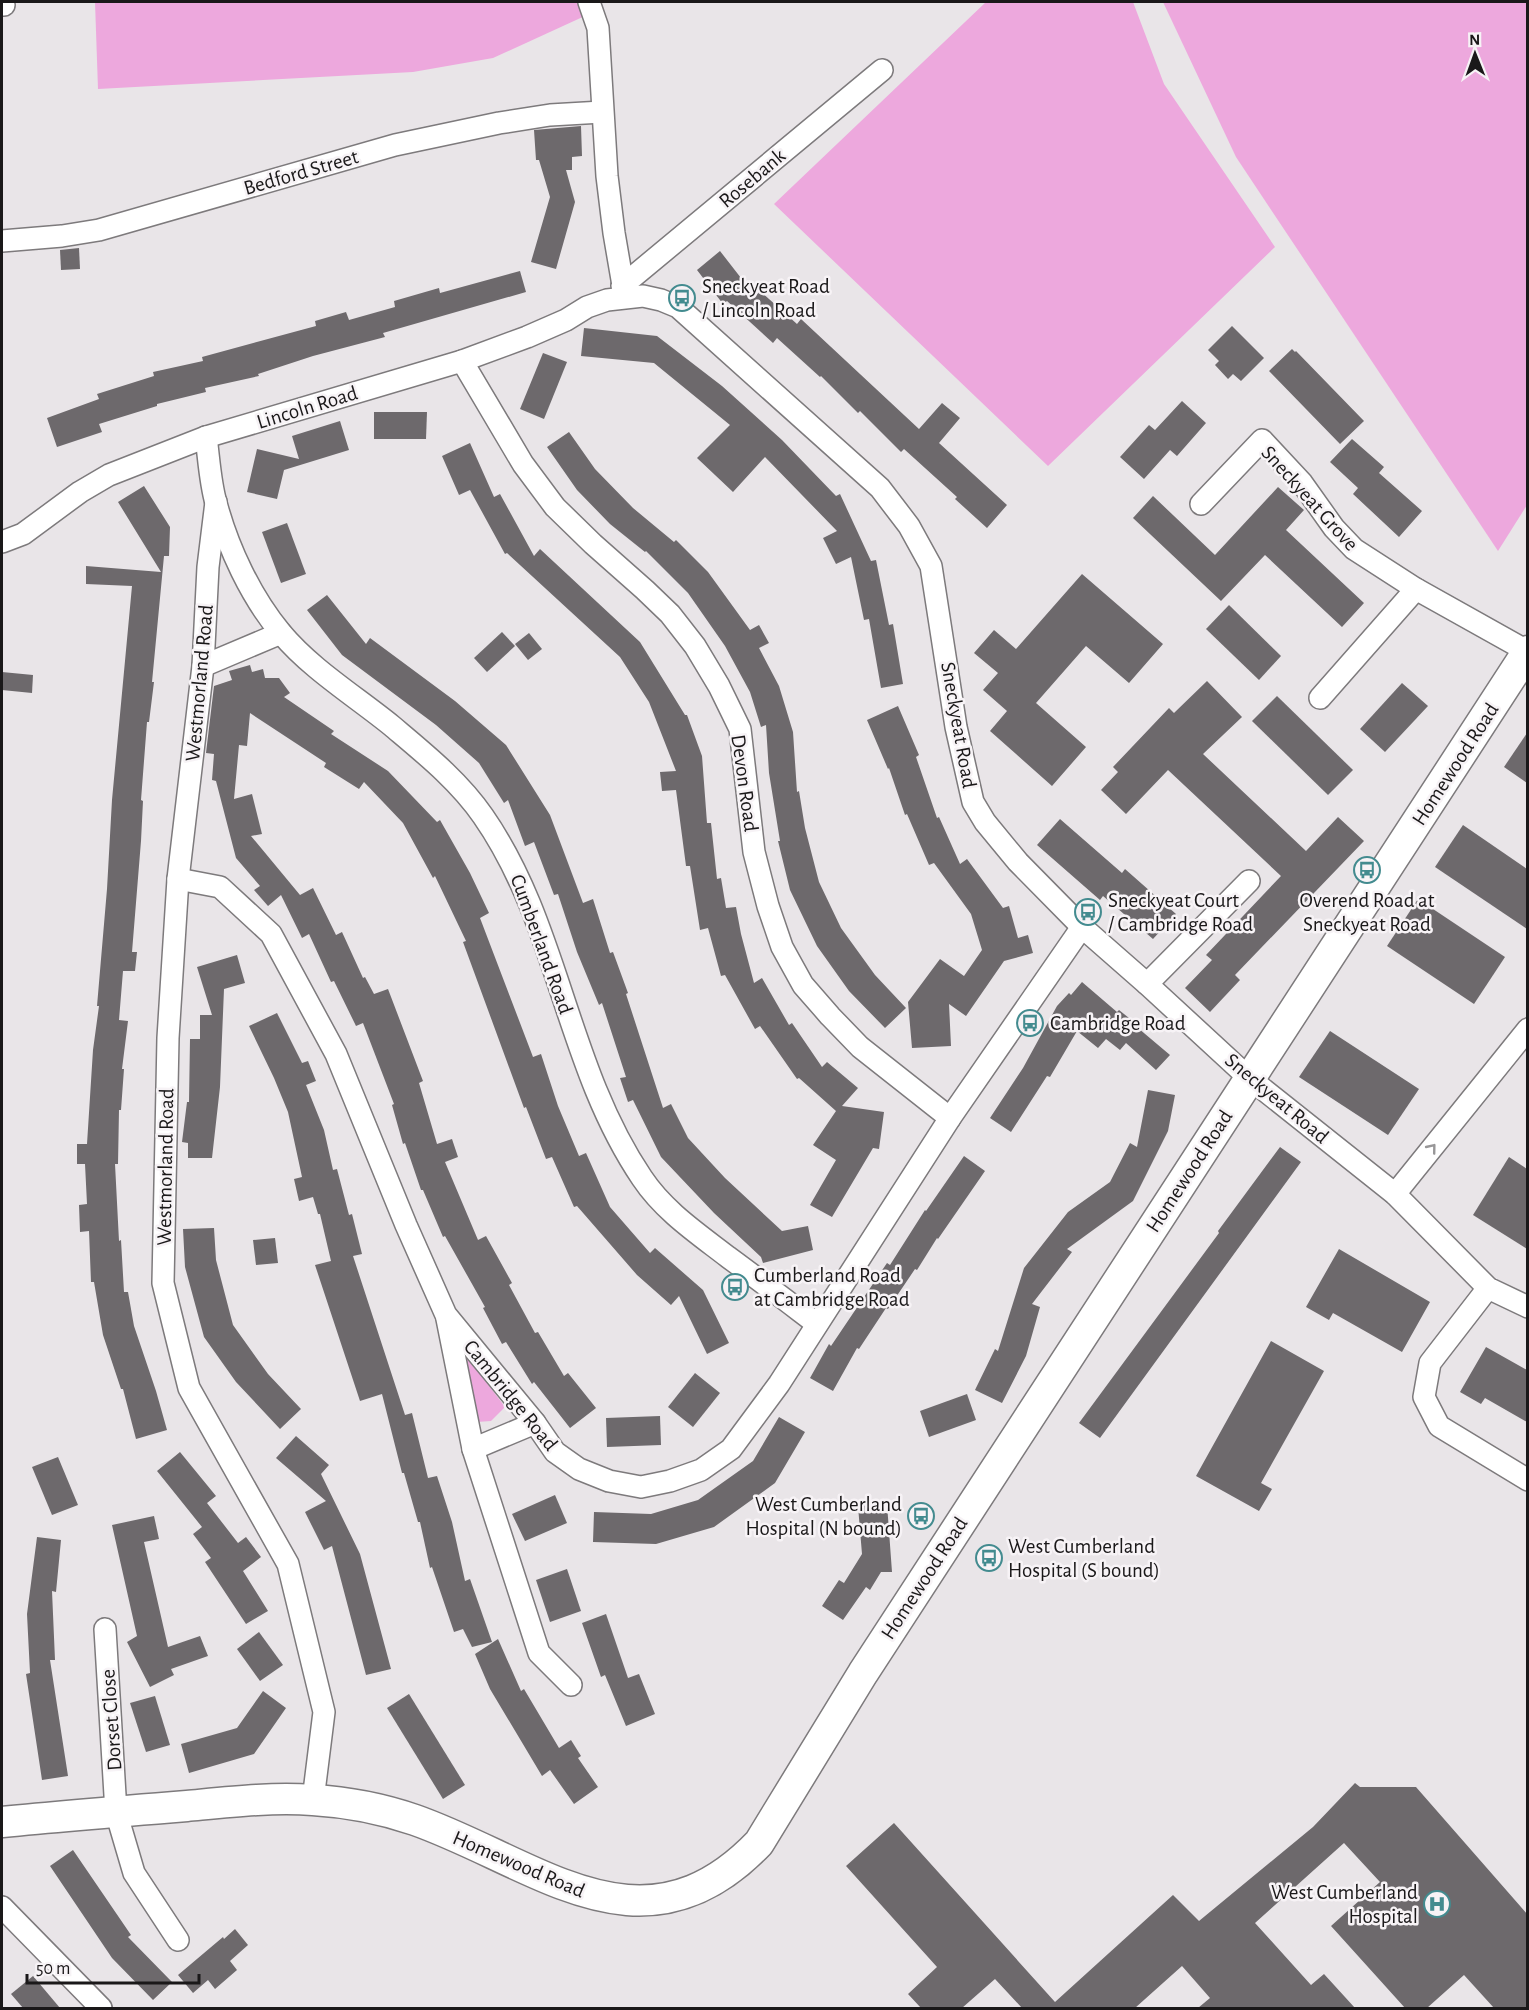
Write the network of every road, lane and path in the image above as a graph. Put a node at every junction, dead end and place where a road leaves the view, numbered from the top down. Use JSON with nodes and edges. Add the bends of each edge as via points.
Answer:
{"nodes":[{"id":1,"x":589,"y":2,"type":"edge"},
{"id":2,"x":882,"y":70,"type":"dead end"},
{"id":3,"x":602,"y":112,"type":"junction"},
{"id":4,"x":2,"y":241,"type":"edge"},
{"id":5,"x":624,"y":292,"type":"junction"},
{"id":6,"x":462,"y":361,"type":"junction"},
{"id":7,"x":206,"y":437,"type":"junction"},
{"id":8,"x":216,"y":502,"type":"junction"},
{"id":9,"x":1201,"y":504,"type":"dead end"},
{"id":10,"x":2,"y":542,"type":"edge"},
{"id":11,"x":1416,"y":589,"type":"junction"},
{"id":12,"x":281,"y":633,"type":"junction"},
{"id":13,"x":1527,"y":651,"type":"edge"},
{"id":14,"x":203,"y":666,"type":"junction"},
{"id":15,"x":1320,"y":698,"type":"dead end"},
{"id":16,"x":178,"y":879,"type":"junction"},
{"id":17,"x":1249,"y":881,"type":"dead end"},
{"id":18,"x":1083,"y":927,"type":"junction"},
{"id":19,"x":1147,"y":984,"type":"junction"},
{"id":20,"x":1527,"y":1029,"type":"edge"},
{"id":21,"x":1249,"y":1078,"type":"junction"},
{"id":22,"x":950,"y":1118,"type":"junction"},
{"id":23,"x":1395,"y":1194,"type":"junction"},
{"id":24,"x":1488,"y":1288,"type":"junction"},
{"id":25,"x":1527,"y":1307,"type":"edge"},
{"id":26,"x":446,"y":1315,"type":"junction"},
{"id":27,"x":818,"y":1324,"type":"junction"},
{"id":28,"x":535,"y":1423,"type":"junction"},
{"id":29,"x":472,"y":1449,"type":"junction"},
{"id":30,"x":1527,"y":1480,"type":"edge"},
{"id":31,"x":105,"y":1629,"type":"dead end"},
{"id":32,"x":571,"y":1685,"type":"dead end"},
{"id":33,"x":313,"y":1800,"type":"junction"},
{"id":34,"x":116,"y":1812,"type":"junction"},
{"id":35,"x":2,"y":1822,"type":"edge"},
{"id":36,"x":2,"y":1907,"type":"edge"},
{"id":37,"x":178,"y":1940,"type":"dead end"},
{"id":38,"x":101,"y":2008,"type":"edge"}],
"edges":[{"from":1,"to":3,"type":"street","via":[[598,28]]},
{"from":2,"to":5,"type":"street","name":"Rosebank"},
{"from":3,"to":4,"type":"street","name":"Bedford Street","via":[[499,123],[395,145],[99,230]]},
{"from":3,"to":5,"type":"street"},
{"from":5,"to":6,"type":"street","name":"Lincoln Road","via":[[527,337]]},
{"from":5,"to":18,"type":"street","name":"Sneckyeat Road","via":[[678,307],[880,488],[909,526],[931,566],[956,727],[973,802],[1018,862]]},
{"from":6,"to":7,"type":"street","name":"Lincoln Road"},
{"from":6,"to":22,"type":"street","name":"Devon Road","via":[[523,464],[555,507],[670,614],[719,686],[740,729],[754,852],[768,906],[782,947],[803,985],[860,1047]]},
{"from":7,"to":8,"type":"street","name":"Cumberland Road"},
{"from":7,"to":10,"type":"street","name":"Lincoln Road","via":[[109,475],[23,534]]},
{"from":8,"to":12,"type":"street","name":"Cumberland Road","via":[[231,547],[256,598]]},
{"from":8,"to":14,"type":"street","name":"Westmorland Road"},
{"from":9,"to":11,"type":"street","name":"Sneckyeat Grove","via":[[1262,440],[1354,549]]},
{"from":11,"to":13,"type":"street","name":"Sneckyeat Grove"},
{"from":11,"to":15,"type":"street"},
{"from":12,"to":14,"type":"street"},
{"from":12,"to":27,"type":"street","name":"Cumberland Road","via":[[454,781],[483,815],[515,866],[598,1097],[643,1180],[677,1218]]},
{"from":13,"to":21,"type":"street","name":"Homewood Road"},
{"from":14,"to":16,"type":"street","name":"Westmorland Road"},
{"from":16,"to":26,"type":"street","name":"Cambridge Road","via":[[220,887],[271,934],[336,1054]]},
{"from":16,"to":33,"type":"street","name":"Westmorland Road","via":[[168,1038],[163,1283],[189,1389],[288,1564],[324,1712]]},
{"from":17,"to":19,"type":"street"},
{"from":18,"to":19,"type":"street","name":"Sneckyeat Road"},
{"from":18,"to":22,"type":"street","name":"Cambridge Road"},
{"from":19,"to":21,"type":"street","name":"Sneckyeat Road"},
{"from":23,"to":20,"type":"street","one_way":true},
{"from":21,"to":23,"type":"street","name":"Sneckyeat Road"},
{"from":21,"to":33,"type":"street","name":"Homewood Road","via":[[862,1673],[759,1844],[743,1860],[686,1893],[620,1901],[577,1891],[416,1820]]},
{"from":22,"to":27,"type":"street","name":"Cambridge Road"},
{"from":23,"to":24,"type":"street","name":"Sneckyeat Road"},
{"from":24,"to":25,"type":"street","name":"Sneckyeat Road"},
{"from":24,"to":30,"type":"street","via":[[1430,1363],[1424,1397],[1439,1426]]},
{"from":26,"to":28,"type":"street","name":"Cambridge Road"},
{"from":26,"to":29,"type":"street","name":"Cambridge Road"},
{"from":27,"to":28,"type":"street","name":"Cambridge Road","via":[[731,1449],[701,1470],[669,1482],[641,1487],[609,1481],[579,1469],[555,1452]]},
{"from":28,"to":29,"type":"street"},
{"from":29,"to":32,"type":"street","name":"Cambridge Road","via":[[539,1653]]},
{"from":31,"to":34,"type":"street","name":"Dorset Close"},
{"from":33,"to":34,"type":"street","name":"Homewood Road","via":[[253,1800]]},
{"from":34,"to":35,"type":"street","name":"Homewood Road"},
{"from":34,"to":37,"type":"street","name":"Dorset Close","via":[[134,1873]]},
{"from":36,"to":38,"type":"street"}]}
